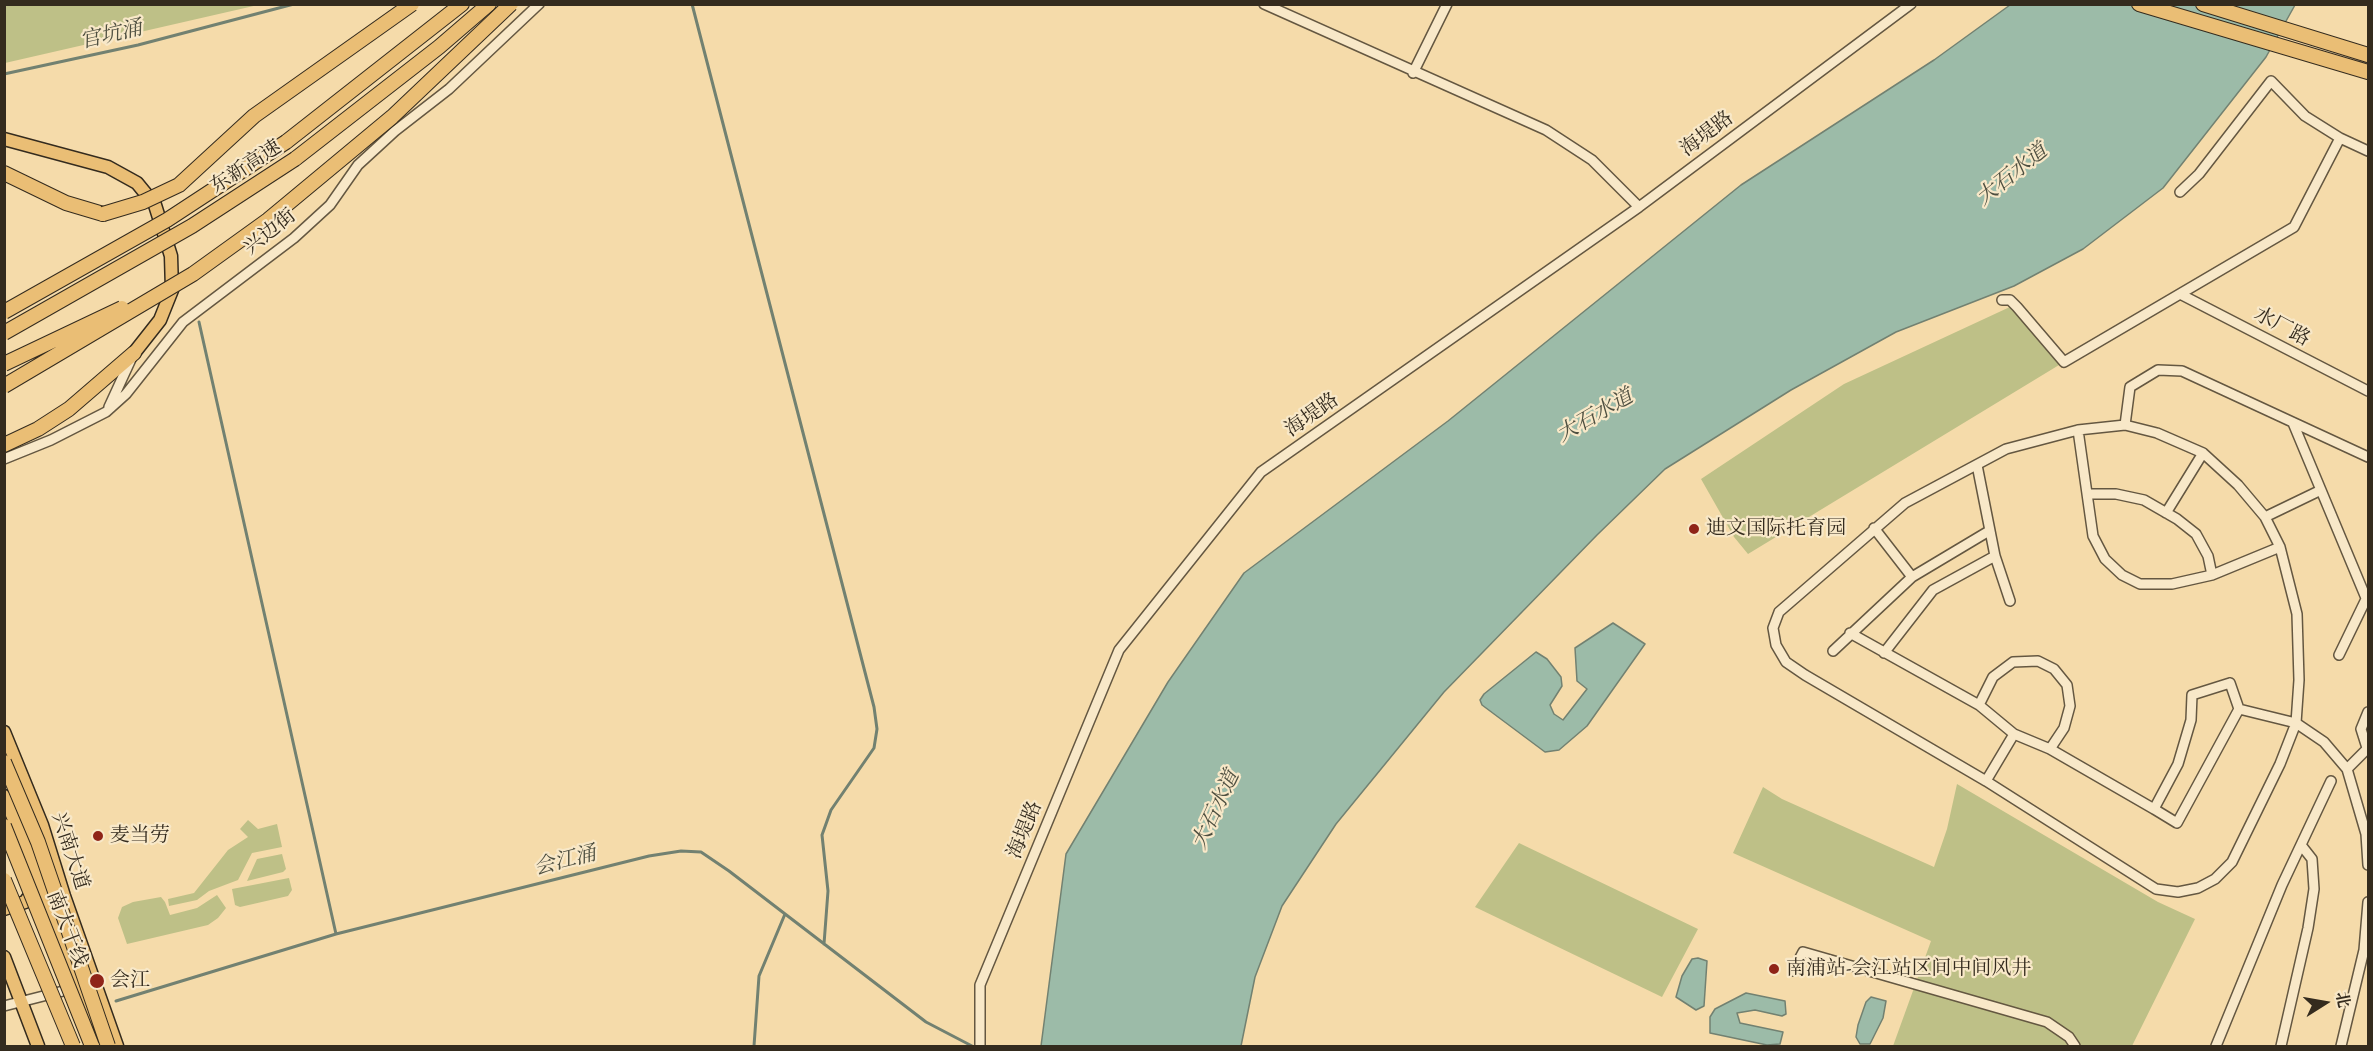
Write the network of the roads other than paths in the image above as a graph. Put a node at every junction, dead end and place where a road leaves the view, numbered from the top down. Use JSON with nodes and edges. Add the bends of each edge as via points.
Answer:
{"nodes":[{"id":1,"x":412,"y":4,"type":"edge"},
{"id":2,"x":462,"y":4,"type":"edge"},
{"id":3,"x":489,"y":4,"type":"edge"},
{"id":4,"x":511,"y":4,"type":"edge"},
{"id":5,"x":539,"y":4,"type":"edge"},
{"id":6,"x":1264,"y":4,"type":"edge"},
{"id":7,"x":1447,"y":4,"type":"edge"},
{"id":8,"x":1911,"y":4,"type":"edge"},
{"id":9,"x":2139,"y":4,"type":"edge"},
{"id":10,"x":2203,"y":4,"type":"edge"},
{"id":11,"x":2368,"y":55,"type":"edge"},
{"id":12,"x":2368,"y":72,"type":"edge"},
{"id":13,"x":1413,"y":73,"type":"junction"},
{"id":14,"x":2340,"y":138,"type":"junction"},
{"id":15,"x":4,"y":139,"type":"edge"},
{"id":16,"x":2368,"y":151,"type":"edge"},
{"id":17,"x":4,"y":173,"type":"edge"},
{"id":18,"x":4,"y":183,"type":"edge"},
{"id":19,"x":2180,"y":192,"type":"dead end"},
{"id":20,"x":1639,"y":207,"type":"junction"},
{"id":21,"x":104,"y":214,"type":"junction"},
{"id":22,"x":194,"y":274,"type":"junction"},
{"id":23,"x":2180,"y":294,"type":"junction"},
{"id":24,"x":2002,"y":300,"type":"dead end"},
{"id":25,"x":4,"y":312,"type":"edge"},
{"id":26,"x":4,"y":333,"type":"edge"},
{"id":27,"x":134,"y":353,"type":"junction"},
{"id":28,"x":4,"y":364,"type":"edge"},
{"id":29,"x":4,"y":386,"type":"edge"},
{"id":30,"x":2368,"y":391,"type":"edge"},
{"id":31,"x":106,"y":412,"type":"junction"},
{"id":32,"x":2293,"y":423,"type":"junction"},
{"id":33,"x":2125,"y":425,"type":"junction"},
{"id":34,"x":2078,"y":430,"type":"junction"},
{"id":35,"x":4,"y":445,"type":"edge"},
{"id":36,"x":2203,"y":453,"type":"junction"},
{"id":37,"x":2368,"y":457,"type":"edge"},
{"id":38,"x":4,"y":459,"type":"edge"},
{"id":39,"x":1977,"y":465,"type":"junction"},
{"id":40,"x":2321,"y":490,"type":"junction"},
{"id":41,"x":2087,"y":494,"type":"junction"},
{"id":42,"x":2166,"y":513,"type":"junction"},
{"id":43,"x":2265,"y":517,"type":"junction"},
{"id":44,"x":1874,"y":528,"type":"junction"},
{"id":45,"x":1989,"y":531,"type":"junction"},
{"id":46,"x":2280,"y":547,"type":"junction"},
{"id":47,"x":1995,"y":556,"type":"junction"},
{"id":48,"x":2212,"y":575,"type":"junction"},
{"id":49,"x":1912,"y":577,"type":"junction"},
{"id":50,"x":2367,"y":595,"type":"edge"},
{"id":51,"x":2010,"y":601,"type":"dead end"},
{"id":52,"x":1850,"y":633,"type":"junction"},
{"id":53,"x":1833,"y":651,"type":"dead end"},
{"id":54,"x":1884,"y":653,"type":"junction"},
{"id":55,"x":2339,"y":655,"type":"dead end"},
{"id":56,"x":1979,"y":705,"type":"junction"},
{"id":57,"x":2239,"y":709,"type":"junction"},
{"id":58,"x":2368,"y":712,"type":"edge"},
{"id":59,"x":2296,"y":723,"type":"junction"},
{"id":60,"x":4,"y":732,"type":"edge"},
{"id":61,"x":2014,"y":734,"type":"junction"},
{"id":62,"x":2368,"y":748,"type":"edge"},
{"id":63,"x":2050,"y":749,"type":"junction"},
{"id":64,"x":4,"y":762,"type":"edge"},
{"id":65,"x":2347,"y":769,"type":"junction"},
{"id":66,"x":1986,"y":781,"type":"junction"},
{"id":67,"x":2331,"y":781,"type":"dead end"},
{"id":68,"x":4,"y":796,"type":"edge"},
{"id":69,"x":2154,"y":809,"type":"junction"},
{"id":70,"x":4,"y":826,"type":"edge"},
{"id":71,"x":2301,"y":845,"type":"junction"},
{"id":72,"x":2368,"y":865,"type":"edge"},
{"id":73,"x":39,"y":878,"type":"junction"},
{"id":74,"x":5,"y":883,"type":"edge"},
{"id":75,"x":2368,"y":902,"type":"edge"},
{"id":76,"x":4,"y":909,"type":"edge"},
{"id":77,"x":4,"y":957,"type":"edge"},
{"id":78,"x":1793,"y":971,"type":"dead end"},
{"id":79,"x":94,"y":983,"type":"junction"},
{"id":80,"x":78,"y":988,"type":"junction"},
{"id":81,"x":21,"y":1001,"type":"junction"},
{"id":82,"x":4,"y":1006,"type":"edge"},
{"id":83,"x":38,"y":1047,"type":"edge"},
{"id":84,"x":73,"y":1047,"type":"edge"},
{"id":85,"x":92,"y":1047,"type":"edge"},
{"id":86,"x":100,"y":1047,"type":"edge"},
{"id":87,"x":108,"y":1047,"type":"edge"},
{"id":88,"x":117,"y":1047,"type":"edge"},
{"id":89,"x":980,"y":1047,"type":"edge"},
{"id":90,"x":2075,"y":1047,"type":"edge"},
{"id":91,"x":2216,"y":1047,"type":"edge"},
{"id":92,"x":2281,"y":1047,"type":"edge"},
{"id":93,"x":2341,"y":1047,"type":"edge"}],
"edges":[{"from":1,"to":21,"type":"highway","bridge":true,"via":[[254,116],[179,184],[143,202]]},
{"from":2,"to":25,"type":"highway","name":"东新高速","bridge":true,"via":[[286,142],[167,220]]},
{"from":3,"to":26,"type":"highway","name":"东新高速","bridge":true,"via":[[295,159],[192,226]]},
{"from":4,"to":22,"type":"highway","bridge":true,"via":[[392,117],[268,220]]},
{"from":5,"to":31,"type":"street","name":"兴边街","via":[[449,89],[358,165],[330,205],[294,238],[183,322]]},
{"from":6,"to":13,"type":"street"},
{"from":7,"to":13,"type":"street"},
{"from":8,"to":20,"type":"street","name":"海堤路"},
{"from":9,"to":12,"type":"highway"},
{"from":10,"to":11,"type":"highway"},
{"from":13,"to":20,"type":"street","via":[[1546,130],[1592,160]]},
{"from":14,"to":16,"type":"street"},
{"from":14,"to":19,"type":"street","via":[[2305,116],[2271,81],[2199,174]]},
{"from":14,"to":23,"type":"street","via":[[2294,227]]},
{"from":15,"to":27,"type":"main road","via":[[108,166],[137,183],[155,205],[171,255],[172,290],[160,320]]},
{"from":17,"to":21,"type":"highway","via":[[66,203]]},
{"from":18,"to":21,"type":"highway","via":[[66,210]]},
{"from":20,"to":89,"type":"street","name":"海堤路","via":[[1261,472],[1119,650],[980,985]]},
{"from":22,"to":28,"type":"highway","bridge":true},
{"from":22,"to":29,"type":"highway","bridge":true},
{"from":23,"to":24,"type":"street","via":[[2064,362],[2018,307],[2010,300]]},
{"from":23,"to":30,"type":"street","name":"水厂路"},
{"from":27,"to":31,"type":"street"},
{"from":27,"to":35,"type":"highway","via":[[93,390],[38,429]]},
{"from":31,"to":38,"type":"street","name":"兴边街"},
{"from":32,"to":33,"type":"street","via":[[2182,371],[2158,370],[2130,387]]},
{"from":32,"to":37,"type":"street"},
{"from":32,"to":40,"type":"street"},
{"from":33,"to":34,"type":"street"},
{"from":33,"to":36,"type":"street","via":[[2157,433]]},
{"from":34,"to":39,"type":"street","via":[[2006,449]]},
{"from":34,"to":41,"type":"street"},
{"from":36,"to":42,"type":"street"},
{"from":36,"to":43,"type":"street","via":[[2238,484]]},
{"from":39,"to":44,"type":"street","via":[[1905,503]]},
{"from":39,"to":45,"type":"street"},
{"from":40,"to":43,"type":"street"},
{"from":40,"to":50,"type":"street"},
{"from":41,"to":42,"type":"street","via":[[2116,494],[2144,500]]},
{"from":41,"to":48,"type":"street","via":[[2093,536],[2105,559],[2122,575],[2140,584],[2172,584]]},
{"from":42,"to":48,"type":"street","via":[[2196,534],[2208,556]]},
{"from":43,"to":46,"type":"street"},
{"from":44,"to":49,"type":"street"},
{"from":44,"to":66,"type":"street","via":[[1779,612],[1773,628],[1776,645],[1786,662],[1805,675]]},
{"from":45,"to":47,"type":"street"},
{"from":45,"to":49,"type":"street"},
{"from":46,"to":48,"type":"street"},
{"from":46,"to":59,"type":"street","via":[[2297,614]]},
{"from":47,"to":51,"type":"street"},
{"from":47,"to":54,"type":"street","via":[[1933,590]]},
{"from":49,"to":52,"type":"street"},
{"from":50,"to":55,"type":"street"},
{"from":52,"to":53,"type":"street"},
{"from":52,"to":54,"type":"street"},
{"from":54,"to":56,"type":"street"},
{"from":56,"to":61,"type":"street"},
{"from":56,"to":63,"type":"street","via":[[1993,677],[2013,662],[2038,661],[2054,669],[2067,686],[2070,706],[2064,728]]},
{"from":57,"to":59,"type":"street"},
{"from":57,"to":69,"type":"street","via":[[2178,823]]},
{"from":57,"to":69,"type":"street","via":[[2230,683],[2192,695],[2191,720],[2178,764]]},
{"from":58,"to":62,"type":"street","via":[[2361,729]]},
{"from":59,"to":65,"type":"street","via":[[2324,742]]},
{"from":59,"to":66,"type":"street","via":[[2232,862],[2215,879],[2178,892],[2156,889]]},
{"from":60,"to":79,"type":"main road","name":"兴南大道","via":[[42,825]]},
{"from":61,"to":63,"type":"street"},
{"from":61,"to":66,"type":"street"},
{"from":62,"to":65,"type":"street"},
{"from":63,"to":69,"type":"street"},
{"from":64,"to":87,"type":"highway","bridge":true,"via":[[38,842]]},
{"from":65,"to":72,"type":"street","via":[[2366,834]]},
{"from":67,"to":71,"type":"street"},
{"from":68,"to":73,"type":"main road","name":"兴南大道"},
{"from":70,"to":85,"type":"highway","name":"南大干线","bridge":true},
{"from":71,"to":91,"type":"street"},
{"from":71,"to":92,"type":"street","via":[[2312,859],[2314,889]]},
{"from":73,"to":76,"type":"main road","via":[[35,891],[25,902]]},
{"from":73,"to":80,"type":"main road","name":"兴南大道"},
{"from":74,"to":84,"type":"highway","name":"南大干线","bridge":true},
{"from":75,"to":93,"type":"street","via":[[2364,950]]},
{"from":77,"to":81,"type":"main road"},
{"from":78,"to":90,"type":"street","via":[[1803,952],[2047,1022],[2069,1037]]},
{"from":79,"to":80,"type":"street"},
{"from":79,"to":88,"type":"main road","name":"兴南大道"},
{"from":80,"to":81,"type":"street"},
{"from":80,"to":86,"type":"main road","name":"兴南大道"},
{"from":81,"to":82,"type":"street"},
{"from":81,"to":83,"type":"main road"}]}
